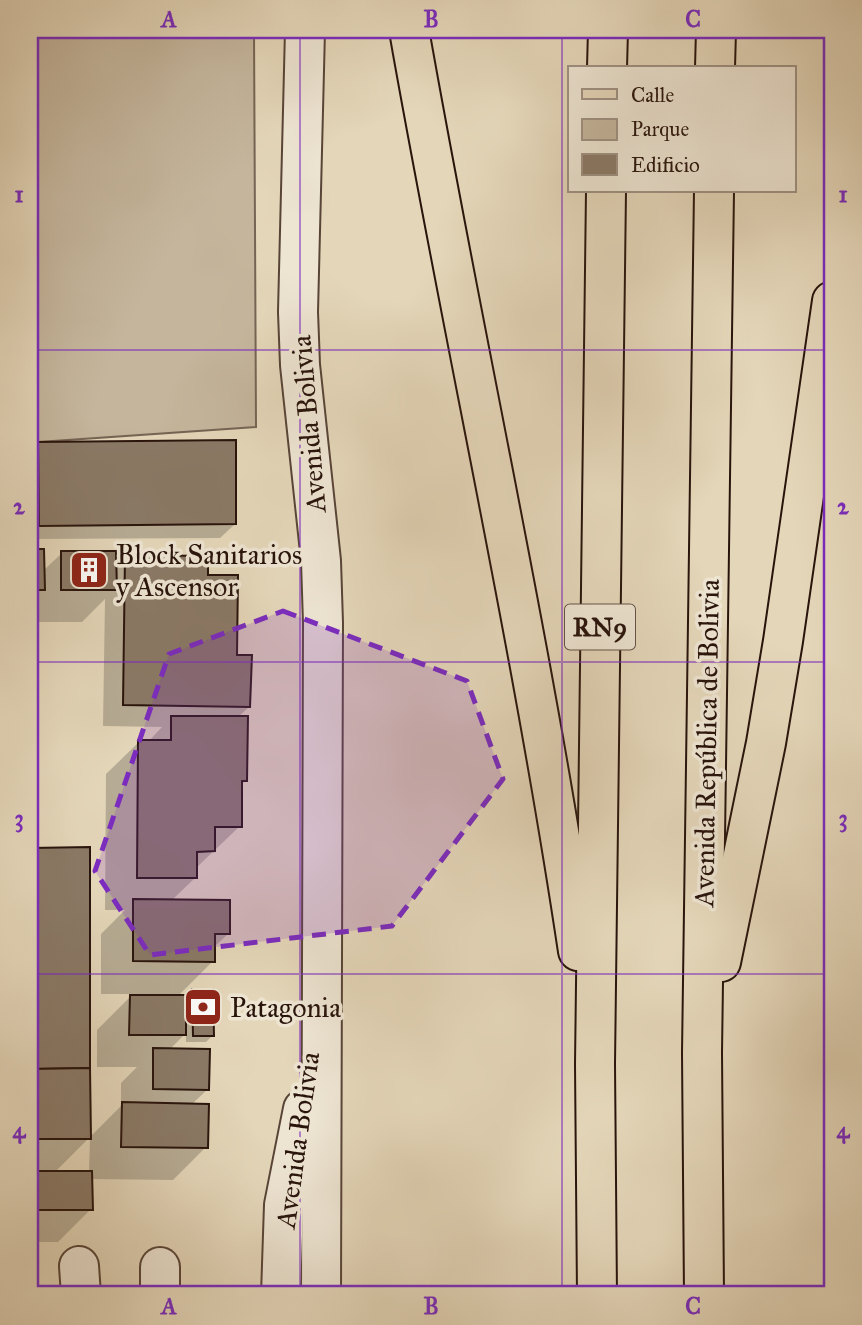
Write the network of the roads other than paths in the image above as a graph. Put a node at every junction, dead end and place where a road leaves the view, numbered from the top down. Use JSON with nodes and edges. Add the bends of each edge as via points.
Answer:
{"nodes":[{"id":1,"x":305,"y":30,"type":"edge"},
{"id":2,"x":408,"y":30,"type":"edge"},
{"id":3,"x":608,"y":30,"type":"edge"},
{"id":4,"x":716,"y":30,"type":"edge"},
{"id":5,"x":607,"y":66,"type":"edge"},
{"id":6,"x":715,"y":66,"type":"edge"},
{"id":7,"x":606,"y":192,"type":"edge"},
{"id":8,"x":714,"y":192,"type":"edge"},
{"id":9,"x":832,"y":301,"type":"edge"},
{"id":10,"x":321,"y":943,"type":"junction"},
{"id":11,"x":702,"y":1053,"type":"junction"},
{"id":12,"x":595,"y":1064,"type":"junction"},
{"id":13,"x":281,"y":1295,"type":"edge"},
{"id":14,"x":321,"y":1295,"type":"edge"},
{"id":15,"x":597,"y":1295,"type":"edge"},
{"id":16,"x":704,"y":1295,"type":"edge"}],
"edges":[{"from":1,"to":10,"type":"street","name":"Avenida Bolivia","via":[[298,312],[321,561]]},
{"from":2,"to":12,"type":"main road","via":[[560,829]]},
{"from":3,"to":5,"type":"main road"},
{"from":4,"to":6,"type":"main road"},
{"from":7,"to":12,"type":"main road","number":"RN9"},
{"from":8,"to":11,"type":"main road","name":"Avenida República de Bolivia"},
{"from":9,"to":11,"type":"main road","via":[[766,743]]},
{"from":10,"to":13,"type":"street","name":"Avenida Bolivia","via":[[305,1096],[284,1205]]},
{"from":10,"to":14,"type":"street","name":"Avenida Bolivia"},
{"from":11,"to":16,"type":"main road","name":"Avenida República de Bolivia"},
{"from":12,"to":15,"type":"main road","number":"RN9"}]}
